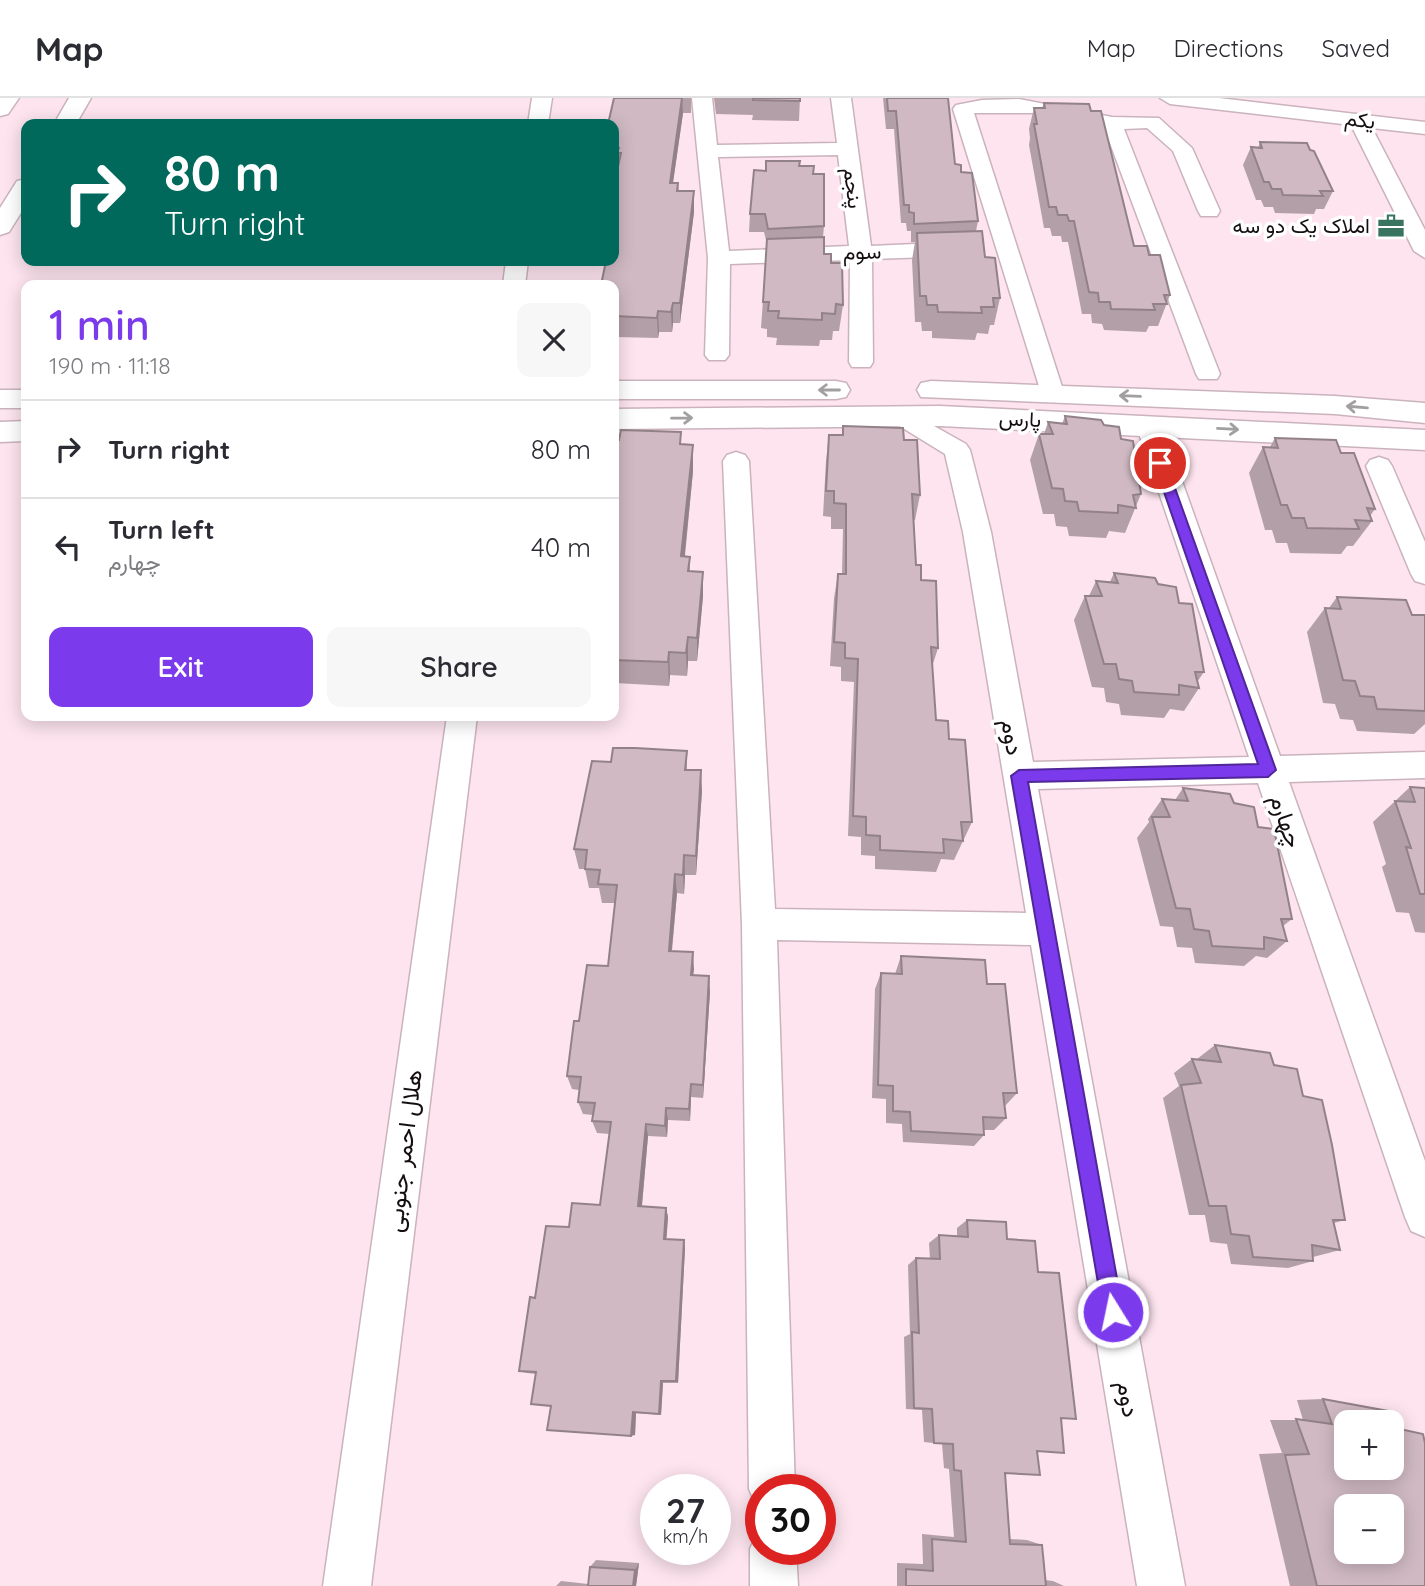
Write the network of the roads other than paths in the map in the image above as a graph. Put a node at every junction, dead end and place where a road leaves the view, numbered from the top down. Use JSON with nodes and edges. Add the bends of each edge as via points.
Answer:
{"nodes":[{"id":1,"x":8,"y":98,"type":"edge"},
{"id":2,"x":80,"y":98,"type":"edge"},
{"id":3,"x":541,"y":98,"type":"edge"},
{"id":4,"x":702,"y":98,"type":"edge"},
{"id":5,"x":841,"y":98,"type":"edge"},
{"id":6,"x":1171,"y":98,"type":"edge"},
{"id":7,"x":0,"y":109,"type":"edge"},
{"id":8,"x":68,"y":119,"type":"edge"},
{"id":9,"x":539,"y":119,"type":"edge"},
{"id":10,"x":1358,"y":120,"type":"junction"},
{"id":11,"x":1112,"y":122,"type":"junction"},
{"id":12,"x":1425,"y":128,"type":"edge"},
{"id":13,"x":848,"y":149,"type":"junction"},
{"id":14,"x":708,"y":150,"type":"junction"},
{"id":15,"x":21,"y":194,"type":"edge"},
{"id":16,"x":1209,"y":211,"type":"dead end"},
{"id":17,"x":0,"y":227,"type":"edge"},
{"id":18,"x":1006,"y":247,"type":"junction"},
{"id":19,"x":1425,"y":251,"type":"edge"},
{"id":20,"x":861,"y":252,"type":"junction"},
{"id":21,"x":719,"y":258,"type":"junction"},
{"id":22,"x":717,"y":355,"type":"dead end"},
{"id":23,"x":862,"y":362,"type":"dead end"},
{"id":24,"x":1208,"y":374,"type":"dead end"},
{"id":25,"x":619,"y":390,"type":"edge"},
{"id":26,"x":1052,"y":393,"type":"junction"},
{"id":27,"x":0,"y":399,"type":"edge"},
{"id":28,"x":21,"y":399,"type":"edge"},
{"id":29,"x":1425,"y":412,"type":"edge"},
{"id":30,"x":902,"y":416,"type":"junction"},
{"id":31,"x":989,"y":418,"type":"junction"},
{"id":32,"x":619,"y":419,"type":"edge"},
{"id":33,"x":1149,"y":425,"type":"junction"},
{"id":34,"x":0,"y":432,"type":"edge"},
{"id":35,"x":21,"y":432,"type":"edge"},
{"id":36,"x":1425,"y":440,"type":"edge"},
{"id":37,"x":957,"y":450,"type":"junction"},
{"id":38,"x":736,"y":461,"type":"dead end"},
{"id":39,"x":1379,"y":466,"type":"dead end"},
{"id":40,"x":1425,"y":574,"type":"edge"},
{"id":41,"x":461,"y":721,"type":"edge"},
{"id":42,"x":1425,"y":765,"type":"edge"},
{"id":43,"x":1268,"y":770,"type":"junction"},
{"id":44,"x":1019,"y":776,"type":"junction"},
{"id":45,"x":760,"y":918,"type":"junction"},
{"id":46,"x":1046,"y":929,"type":"junction"},
{"id":47,"x":1425,"y":1217,"type":"edge"},
{"id":48,"x":772,"y":1474,"type":"edge"},
{"id":49,"x":773,"y":1565,"type":"edge"},
{"id":50,"x":347,"y":1586,"type":"edge"},
{"id":51,"x":774,"y":1586,"type":"edge"},
{"id":52,"x":1161,"y":1586,"type":"edge"}],
"edges":[{"from":1,"to":7,"type":"street"},
{"from":2,"to":8,"type":"street"},
{"from":3,"to":9,"type":"street"},
{"from":4,"to":14,"type":"street"},
{"from":5,"to":13,"type":"street","name":"پنجم"},
{"from":6,"to":10,"type":"street","name":"یکم"},
{"from":10,"to":12,"type":"street","name":"یکم"},
{"from":10,"to":19,"type":"street"},
{"from":11,"to":16,"type":"street","via":[[1152,122],[1182,148]]},
{"from":11,"to":18,"type":"street","via":[[1031,102],[984,101],[963,109]]},
{"from":11,"to":24,"type":"street"},
{"from":13,"to":14,"type":"street"},
{"from":13,"to":20,"type":"street","name":"پنجم"},
{"from":14,"to":21,"type":"street"},
{"from":15,"to":17,"type":"street"},
{"from":18,"to":20,"type":"street","name":"سوم"},
{"from":18,"to":26,"type":"street"},
{"from":20,"to":21,"type":"street","name":"سوم"},
{"from":20,"to":23,"type":"street","name":"پنجم"},
{"from":21,"to":22,"type":"street"},
{"from":26,"to":25,"type":"street","name":"پارس","one_way":true},
{"from":29,"to":26,"type":"street","name":"پارس","one_way":true},
{"from":27,"to":28,"type":"street"},
{"from":30,"to":31,"type":"street","name":"پارس"},
{"from":32,"to":30,"type":"street","name":"پارس","one_way":true},
{"from":30,"to":37,"type":"street"},
{"from":31,"to":33,"type":"street","name":"پارس"},
{"from":31,"to":37,"type":"street"},
{"from":33,"to":36,"type":"street","name":"پارس","one_way":true},
{"from":33,"to":43,"type":"street","name":"چهارم"},
{"from":34,"to":35,"type":"street"},
{"from":37,"to":44,"type":"street","name":"دوم","via":[[977,533]]},
{"from":38,"to":45,"type":"street"},
{"from":39,"to":40,"type":"street"},
{"from":41,"to":50,"type":"street","name":"هلال احمر جنوبی"},
{"from":42,"to":43,"type":"street"},
{"from":43,"to":44,"type":"street"},
{"from":43,"to":47,"type":"street","name":"چهارم"},
{"from":44,"to":46,"type":"street","name":"دوم"},
{"from":45,"to":46,"type":"street","via":[[759,925]]},
{"from":45,"to":48,"type":"street"},
{"from":46,"to":52,"type":"street","name":"دوم"},
{"from":49,"to":51,"type":"street"}]}
